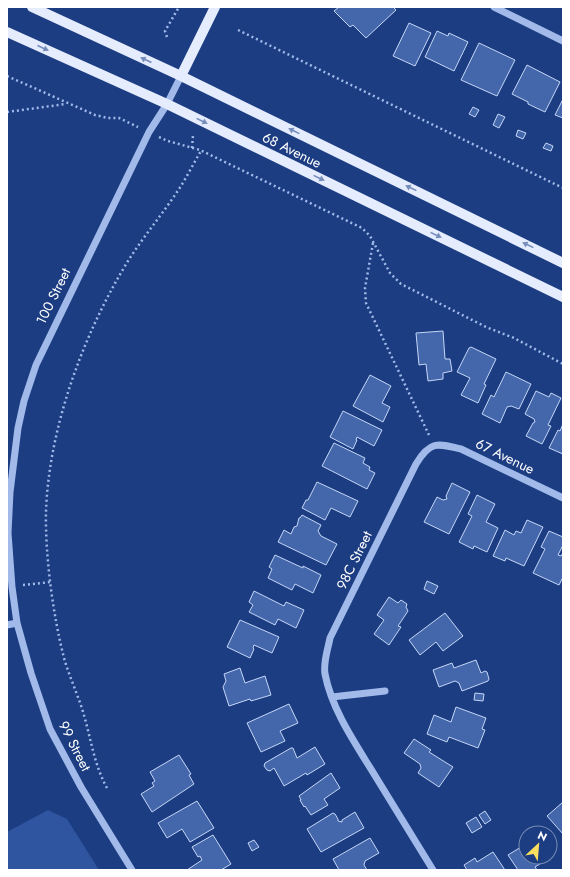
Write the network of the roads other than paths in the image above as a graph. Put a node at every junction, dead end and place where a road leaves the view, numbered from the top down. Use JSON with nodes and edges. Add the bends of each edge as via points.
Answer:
{"nodes":[{"id":1,"x":32,"y":7,"type":"edge"},
{"id":2,"x":215,"y":7,"type":"edge"},
{"id":3,"x":494,"y":7,"type":"edge"},
{"id":4,"x":7,"y":32,"type":"edge"},
{"id":5,"x":563,"y":40,"type":"edge"},
{"id":6,"x":181,"y":76,"type":"junction"},
{"id":7,"x":167,"y":104,"type":"junction"},
{"id":8,"x":563,"y":262,"type":"edge"},
{"id":9,"x":563,"y":297,"type":"edge"},
{"id":10,"x":434,"y":445,"type":"joint"},
{"id":11,"x":563,"y":498,"type":"edge"},
{"id":12,"x":18,"y":623,"type":"junction"},
{"id":13,"x":7,"y":625,"type":"edge"},
{"id":14,"x":385,"y":691,"type":"dead end"},
{"id":15,"x":332,"y":697,"type":"junction"},
{"id":16,"x":132,"y":870,"type":"edge"},
{"id":17,"x":433,"y":870,"type":"edge"}],
"edges":[{"from":6,"to":1,"type":"main road","name":"68 Avenue","one_way":true},
{"from":2,"to":6,"type":"main road","name":"100 Street"},
{"from":3,"to":5,"type":"street"},
{"from":4,"to":7,"type":"main road","name":"68 Avenue","one_way":true},
{"from":6,"to":7,"type":"street","name":"100 Street"},
{"from":8,"to":6,"type":"main road","name":"68 Avenue","one_way":true},
{"from":7,"to":9,"type":"main road","name":"68 Avenue","one_way":true},
{"from":7,"to":12,"type":"street","name":"100 Street","via":[[149,132],[61,312],[36,365],[24,401],[10,492],[8,533]]},
{"from":10,"to":11,"type":"street","name":"67 Avenue","via":[[461,449]]},
{"from":10,"to":15,"type":"street","name":"98C Street","via":[[424,451],[416,464],[330,638],[325,672]]},
{"from":12,"to":13,"type":"street"},
{"from":12,"to":16,"type":"street","name":"99 Street","via":[[31,673],[50,729],[81,787]]},
{"from":14,"to":15,"type":"street"},
{"from":15,"to":17,"type":"street","name":"98C Street","via":[[359,749]]}]}
